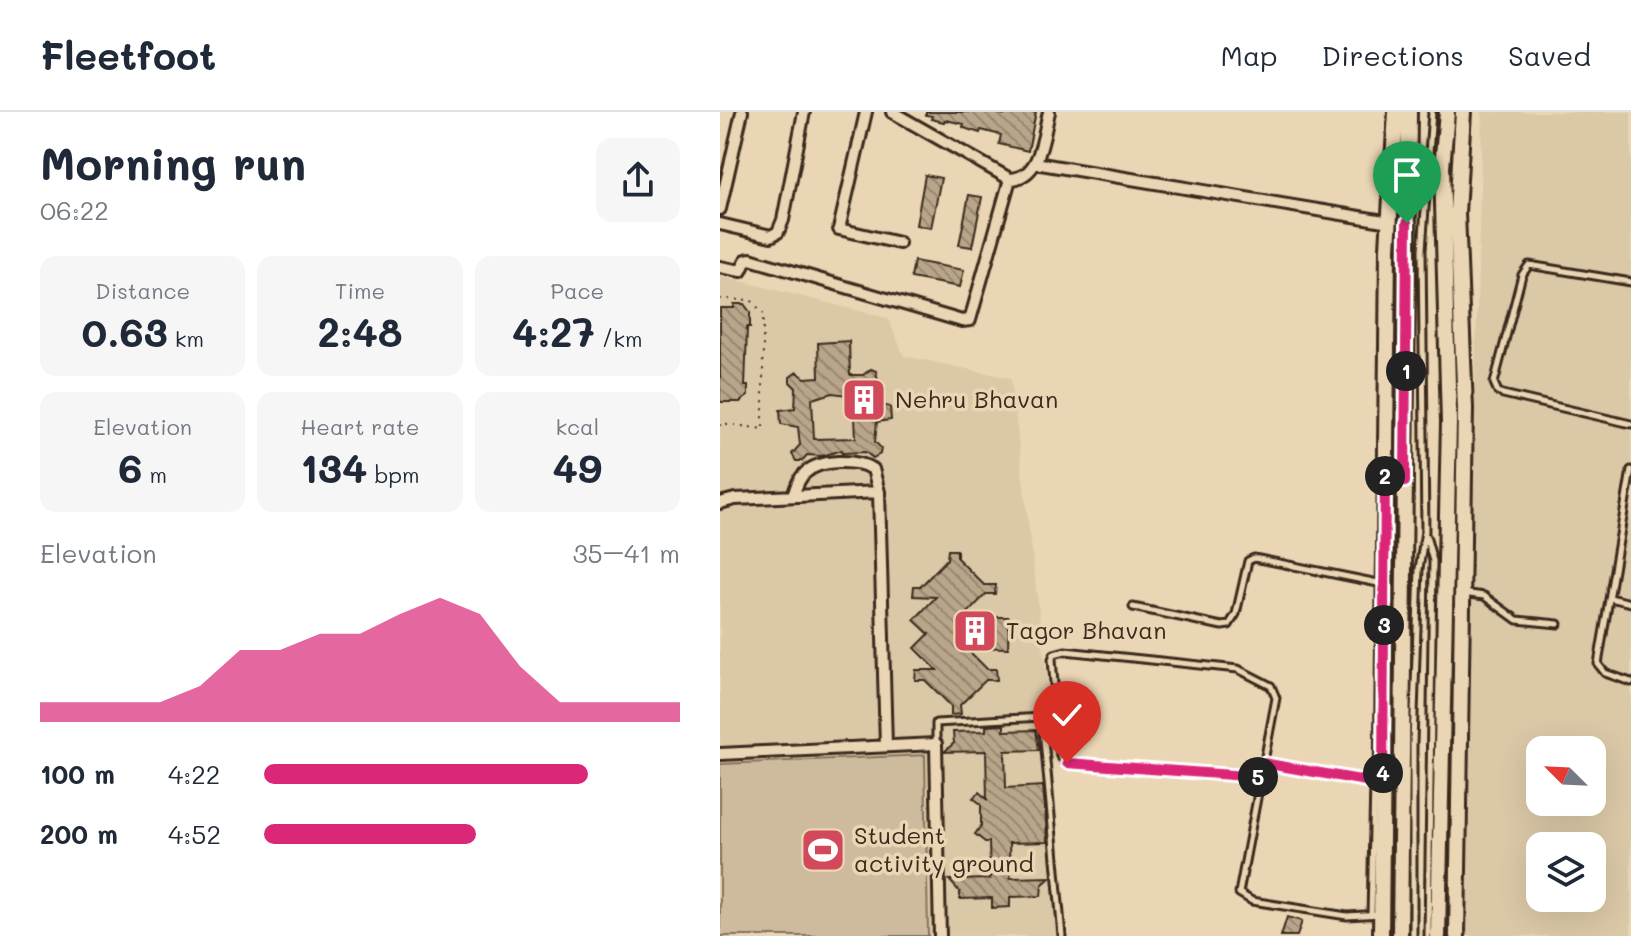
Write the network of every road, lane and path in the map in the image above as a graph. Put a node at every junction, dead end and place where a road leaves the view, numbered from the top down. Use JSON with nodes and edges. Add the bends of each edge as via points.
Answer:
{"nodes":[{"id":1,"x":742,"y":112,"type":"edge"},
{"id":2,"x":804,"y":112,"type":"edge"},
{"id":3,"x":866,"y":112,"type":"edge"},
{"id":4,"x":892,"y":112,"type":"edge"},
{"id":5,"x":1049,"y":112,"type":"edge"},
{"id":6,"x":1396,"y":112,"type":"edge"},
{"id":7,"x":1409,"y":112,"type":"edge"},
{"id":8,"x":1432,"y":112,"type":"edge"},
{"id":9,"x":1447,"y":112,"type":"edge"},
{"id":10,"x":1463,"y":112,"type":"edge"},
{"id":11,"x":1035,"y":163,"type":"junction"},
{"id":12,"x":1010,"y":179,"type":"junction"},
{"id":13,"x":720,"y":209,"type":"edge"},
{"id":14,"x":1390,"y":222,"type":"junction"},
{"id":15,"x":720,"y":224,"type":"edge"},
{"id":16,"x":899,"y":243,"type":"dead end"},
{"id":17,"x":720,"y":267,"type":"edge"},
{"id":18,"x":1631,"y":282,"type":"edge"},
{"id":19,"x":720,"y":299,"type":"edge"},
{"id":20,"x":720,"y":424,"type":"edge"},
{"id":21,"x":1631,"y":424,"type":"edge"},
{"id":22,"x":1385,"y":465,"type":"junction"},
{"id":23,"x":1631,"y":470,"type":"edge"},
{"id":24,"x":1405,"y":482,"type":"junction"},
{"id":25,"x":879,"y":492,"type":"junction"},
{"id":26,"x":793,"y":496,"type":"junction"},
{"id":27,"x":720,"y":503,"type":"edge"},
{"id":28,"x":1425,"y":531,"type":"junction"},
{"id":29,"x":1384,"y":584,"type":"junction"},
{"id":30,"x":1462,"y":593,"type":"junction"},
{"id":31,"x":1610,"y":598,"type":"junction"},
{"id":32,"x":1631,"y":603,"type":"edge"},
{"id":33,"x":1133,"y":607,"type":"dead end"},
{"id":34,"x":1558,"y":624,"type":"dead end"},
{"id":35,"x":1631,"y":682,"type":"edge"},
{"id":36,"x":936,"y":744,"type":"junction"},
{"id":37,"x":886,"y":746,"type":"junction"},
{"id":38,"x":720,"y":754,"type":"edge"},
{"id":39,"x":1263,"y":763,"type":"junction"},
{"id":40,"x":1260,"y":777,"type":"junction"},
{"id":41,"x":1378,"y":783,"type":"junction"},
{"id":42,"x":1376,"y":914,"type":"junction"},
{"id":43,"x":940,"y":936,"type":"edge"},
{"id":44,"x":1062,"y":936,"type":"edge"},
{"id":45,"x":1381,"y":936,"type":"edge"},
{"id":46,"x":1400,"y":936,"type":"edge"},
{"id":47,"x":1413,"y":936,"type":"edge"},
{"id":48,"x":1428,"y":936,"type":"edge"},
{"id":49,"x":1438,"y":936,"type":"edge"},
{"id":50,"x":1457,"y":936,"type":"edge"}],
"edges":[{"from":1,"to":13,"type":"street"},
{"from":2,"to":15,"type":"street","via":[[778,232],[771,236]]},
{"from":3,"to":16,"type":"street","via":[[839,229]]},
{"from":4,"to":12,"type":"street"},
{"from":5,"to":11,"type":"street"},
{"from":6,"to":14,"type":"main road"},
{"from":7,"to":24,"type":"main road"},
{"from":8,"to":28,"type":"lane","via":[[1422,250]]},
{"from":9,"to":49,"type":"main road","via":[[1442,167],[1449,422]]},
{"from":10,"to":30,"type":"main road","via":[[1457,213],[1465,408]]},
{"from":11,"to":12,"type":"street","via":[[1028,174]]},
{"from":11,"to":14,"type":"street"},
{"from":12,"to":17,"type":"street","via":[[973,317],[967,321],[750,259],[741,271]]},
{"from":14,"to":22,"type":"main road"},
{"from":18,"to":21,"type":"lane","via":[[1529,265],[1494,383],[1503,394]]},
{"from":19,"to":20,"type":"path","via":[[751,300],[763,313],[763,429]]},
{"from":22,"to":24,"type":"main road"},
{"from":22,"to":29,"type":"main road"},
{"from":23,"to":31,"type":"lane"},
{"from":24,"to":46,"type":"main road"},
{"from":25,"to":26,"type":"street"},
{"from":25,"to":26,"type":"street","via":[[873,469],[854,462],[818,464],[800,479]]},
{"from":25,"to":37,"type":"street"},
{"from":26,"to":27,"type":"street"},
{"from":28,"to":47,"type":"lane","via":[[1413,727]]},
{"from":28,"to":48,"type":"lane","via":[[1433,561]]},
{"from":29,"to":33,"type":"lane","via":[[1254,558],[1248,561],[1229,625]]},
{"from":29,"to":41,"type":"main road"},
{"from":30,"to":34,"type":"lane","via":[[1484,596],[1517,620]]},
{"from":30,"to":50,"type":"main road"},
{"from":31,"to":32,"type":"lane"},
{"from":31,"to":35,"type":"lane","via":[[1598,664],[1605,673]]},
{"from":36,"to":37,"type":"street"},
{"from":36,"to":43,"type":"street"},
{"from":36,"to":44,"type":"lane","via":[[936,723],[1042,717]]},
{"from":37,"to":38,"type":"street"},
{"from":39,"to":40,"type":"lane"},
{"from":39,"to":40,"type":"lane","via":[[1275,691],[1245,672],[1065,651],[1054,654],[1060,756],[1067,763]]},
{"from":39,"to":41,"type":"lane"},
{"from":40,"to":42,"type":"lane","via":[[1239,888],[1242,897],[1347,916]]},
{"from":41,"to":42,"type":"main road"},
{"from":42,"to":45,"type":"main road"}]}
